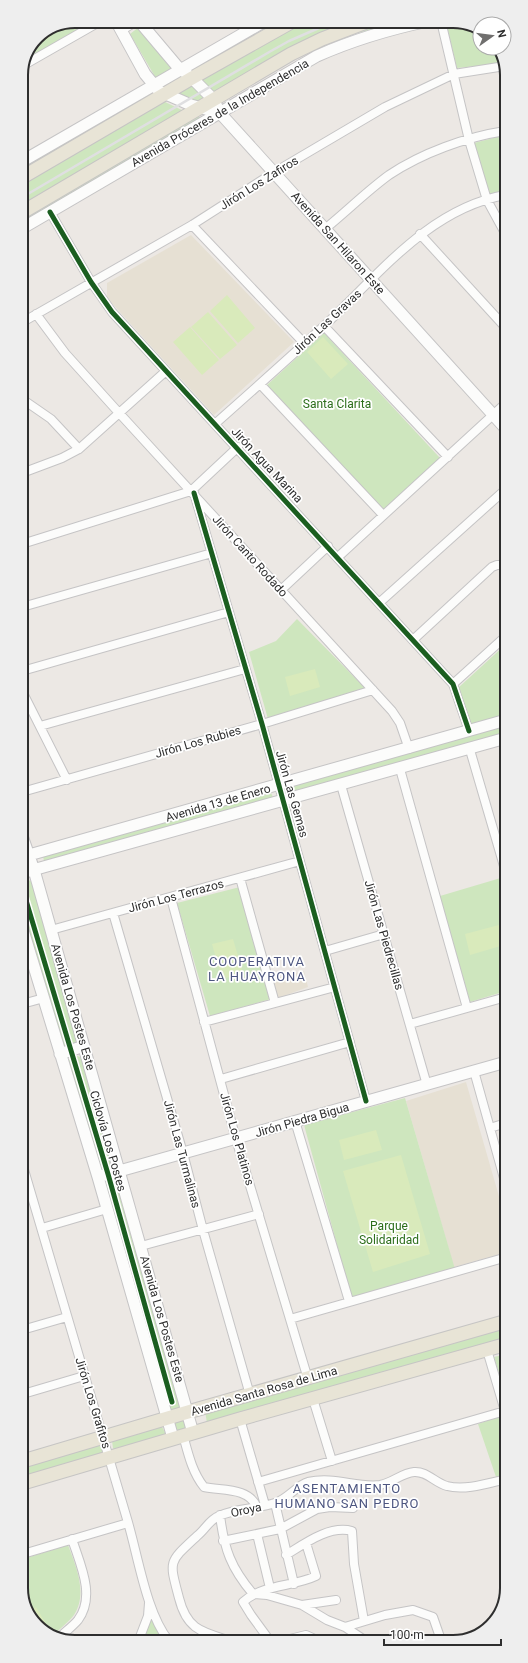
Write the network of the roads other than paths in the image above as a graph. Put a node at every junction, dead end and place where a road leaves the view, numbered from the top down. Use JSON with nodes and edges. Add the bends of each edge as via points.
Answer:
{"nodes":[{"id":1,"x":89,"y":28,"type":"edge"},
{"id":2,"x":121,"y":28,"type":"edge"},
{"id":3,"x":144,"y":28,"type":"edge"},
{"id":4,"x":252,"y":28,"type":"edge"},
{"id":5,"x":281,"y":28,"type":"edge"},
{"id":6,"x":351,"y":28,"type":"edge"},
{"id":7,"x":401,"y":28,"type":"edge"},
{"id":8,"x":443,"y":28,"type":"edge"},
{"id":9,"x":31,"y":61,"type":"edge"},
{"id":10,"x":499,"y":67,"type":"edge"},
{"id":11,"x":180,"y":69,"type":"junction"},
{"id":12,"x":454,"y":74,"type":"junction"},
{"id":13,"x":192,"y":78,"type":"junction"},
{"id":14,"x":152,"y":85,"type":"junction"},
{"id":15,"x":163,"y":94,"type":"junction"},
{"id":16,"x":214,"y":100,"type":"junction"},
{"id":17,"x":202,"y":107,"type":"junction"},
{"id":18,"x":220,"y":113,"type":"junction"},
{"id":19,"x":500,"y":132,"type":"edge"},
{"id":20,"x":469,"y":140,"type":"junction"},
{"id":21,"x":28,"y":158,"type":"edge"},
{"id":22,"x":274,"y":173,"type":"junction"},
{"id":23,"x":28,"y":174,"type":"edge"},
{"id":24,"x":500,"y":196,"type":"edge"},
{"id":25,"x":487,"y":200,"type":"junction"},
{"id":26,"x":28,"y":209,"type":"edge"},
{"id":27,"x":50,"y":212,"type":"junction"},
{"id":28,"x":500,"y":224,"type":"edge"},
{"id":29,"x":28,"y":225,"type":"edge"},
{"id":30,"x":192,"y":225,"type":"junction"},
{"id":31,"x":326,"y":228,"type":"junction"},
{"id":32,"x":420,"y":234,"type":"junction"},
{"id":33,"x":371,"y":280,"type":"junction"},
{"id":34,"x":90,"y":282,"type":"junction"},
{"id":35,"x":36,"y":314,"type":"junction"},
{"id":36,"x":28,"y":319,"type":"edge"},
{"id":37,"x":500,"y":321,"type":"edge"},
{"id":38,"x":324,"y":326,"type":"junction"},
{"id":39,"x":304,"y":343,"type":"junction"},
{"id":40,"x":166,"y":371,"type":"junction"},
{"id":41,"x":260,"y":384,"type":"junction"},
{"id":42,"x":28,"y":403,"type":"edge"},
{"id":43,"x":500,"y":408,"type":"edge"},
{"id":44,"x":120,"y":414,"type":"junction"},
{"id":45,"x":492,"y":415,"type":"junction"},
{"id":46,"x":500,"y":423,"type":"edge"},
{"id":47,"x":215,"y":424,"type":"junction"},
{"id":48,"x":238,"y":447,"type":"junction"},
{"id":49,"x":79,"y":449,"type":"junction"},
{"id":50,"x":448,"y":457,"type":"junction"},
{"id":51,"x":28,"y":471,"type":"edge"},
{"id":52,"x":192,"y":492,"type":"junction"},
{"id":53,"x":500,"y":494,"type":"edge"},
{"id":54,"x":383,"y":515,"type":"junction"},
{"id":55,"x":28,"y":542,"type":"edge"},
{"id":56,"x":328,"y":546,"type":"junction"},
{"id":57,"x":212,"y":553,"type":"junction"},
{"id":58,"x":338,"y":557,"type":"junction"},
{"id":59,"x":500,"y":565,"type":"edge"},
{"id":60,"x":280,"y":590,"type":"junction"},
{"id":61,"x":379,"y":603,"type":"junction"},
{"id":62,"x":28,"y":605,"type":"edge"},
{"id":63,"x":229,"y":612,"type":"junction"},
{"id":64,"x":414,"y":639,"type":"junction"},
{"id":65,"x":500,"y":641,"type":"edge"},
{"id":66,"x":28,"y":669,"type":"edge"},
{"id":67,"x":245,"y":669,"type":"junction"},
{"id":68,"x":453,"y":684,"type":"junction"},
{"id":69,"x":373,"y":690,"type":"junction"},
{"id":70,"x":28,"y":703,"type":"edge"},
{"id":71,"x":500,"y":722,"type":"edge"},
{"id":72,"x":262,"y":724,"type":"junction"},
{"id":73,"x":40,"y":726,"type":"junction"},
{"id":74,"x":469,"y":731,"type":"junction"},
{"id":75,"x":500,"y":740,"type":"edge"},
{"id":76,"x":409,"y":749,"type":"junction"},
{"id":77,"x":470,"y":750,"type":"junction"},
{"id":78,"x":400,"y":769,"type":"junction"},
{"id":79,"x":67,"y":780,"type":"junction"},
{"id":80,"x":341,"y":785,"type":"junction"},
{"id":81,"x":279,"y":786,"type":"junction"},
{"id":82,"x":28,"y":790,"type":"edge"},
{"id":83,"x":284,"y":802,"type":"junction"},
{"id":84,"x":500,"y":853,"type":"edge"},
{"id":85,"x":28,"y":855,"type":"edge"},
{"id":86,"x":28,"y":860,"type":"edge"},
{"id":87,"x":300,"y":861,"type":"junction"},
{"id":88,"x":34,"y":870,"type":"junction"},
{"id":89,"x":28,"y":872,"type":"edge"},
{"id":90,"x":240,"y":878,"type":"junction"},
{"id":91,"x":171,"y":898,"type":"junction"},
{"id":92,"x":113,"y":913,"type":"junction"},
{"id":93,"x":51,"y":930,"type":"junction"},
{"id":94,"x":384,"y":934,"type":"junction"},
{"id":95,"x":325,"y":951,"type":"junction"},
{"id":96,"x":28,"y":952,"type":"edge"},
{"id":97,"x":335,"y":986,"type":"junction"},
{"id":98,"x":44,"y":998,"type":"junction"},
{"id":99,"x":500,"y":999,"type":"edge"},
{"id":100,"x":28,"y":1002,"type":"edge"},
{"id":101,"x":275,"y":1003,"type":"junction"},
{"id":102,"x":467,"y":1008,"type":"junction"},
{"id":103,"x":204,"y":1022,"type":"junction"},
{"id":104,"x":410,"y":1024,"type":"junction"},
{"id":105,"x":350,"y":1042,"type":"junction"},
{"id":106,"x":84,"y":1046,"type":"junction"},
{"id":107,"x":60,"y":1054,"type":"junction"},
{"id":108,"x":500,"y":1064,"type":"edge"},
{"id":109,"x":474,"y":1071,"type":"junction"},
{"id":110,"x":221,"y":1079,"type":"junction"},
{"id":111,"x":427,"y":1085,"type":"junction"},
{"id":112,"x":366,"y":1101,"type":"junction"},
{"id":113,"x":295,"y":1121,"type":"junction"},
{"id":114,"x":500,"y":1125,"type":"edge"},
{"id":115,"x":490,"y":1128,"type":"junction"},
{"id":116,"x":236,"y":1139,"type":"junction"},
{"id":117,"x":183,"y":1153,"type":"junction"},
{"id":118,"x":500,"y":1166,"type":"edge"},
{"id":119,"x":120,"y":1171,"type":"junction"},
{"id":120,"x":98,"y":1177,"type":"junction"},
{"id":121,"x":28,"y":1182,"type":"edge"},
{"id":122,"x":107,"y":1209,"type":"junction"},
{"id":123,"x":259,"y":1214,"type":"junction"},
{"id":124,"x":42,"y":1228,"type":"junction"},
{"id":125,"x":203,"y":1230,"type":"junction"},
{"id":126,"x":141,"y":1246,"type":"junction"},
{"id":127,"x":500,"y":1259,"type":"edge"},
{"id":128,"x":349,"y":1301,"type":"junction"},
{"id":129,"x":67,"y":1317,"type":"junction"},
{"id":130,"x":290,"y":1319,"type":"junction"},
{"id":131,"x":500,"y":1323,"type":"edge"},
{"id":132,"x":28,"y":1328,"type":"edge"},
{"id":133,"x":500,"y":1346,"type":"edge"},
{"id":134,"x":487,"y":1350,"type":"junction"},
{"id":135,"x":84,"y":1376,"type":"junction"},
{"id":136,"x":308,"y":1379,"type":"junction"},
{"id":137,"x":28,"y":1393,"type":"edge"},
{"id":138,"x":500,"y":1394,"type":"edge"},
{"id":139,"x":250,"y":1395,"type":"junction"},
{"id":140,"x":312,"y":1399,"type":"junction"},
{"id":141,"x":188,"y":1412,"type":"junction"},
{"id":142,"x":500,"y":1412,"type":"edge"},
{"id":143,"x":167,"y":1418,"type":"junction"},
{"id":144,"x":240,"y":1419,"type":"junction"},
{"id":145,"x":183,"y":1435,"type":"junction"},
{"id":146,"x":103,"y":1438,"type":"junction"},
{"id":147,"x":109,"y":1458,"type":"junction"},
{"id":148,"x":28,"y":1460,"type":"edge"},
{"id":149,"x":332,"y":1461,"type":"junction"},
{"id":150,"x":500,"y":1480,"type":"edge"},
{"id":151,"x":28,"y":1482,"type":"edge"},
{"id":152,"x":258,"y":1482,"type":"junction"},
{"id":153,"x":275,"y":1503,"type":"junction"},
{"id":154,"x":266,"y":1505,"type":"junction"},
{"id":155,"x":257,"y":1507,"type":"junction"},
{"id":156,"x":352,"y":1508,"type":"dead end"},
{"id":157,"x":220,"y":1515,"type":"junction"},
{"id":158,"x":128,"y":1523,"type":"junction"},
{"id":159,"x":280,"y":1529,"type":"junction"},
{"id":160,"x":256,"y":1534,"type":"junction"},
{"id":161,"x":72,"y":1539,"type":"junction"},
{"id":162,"x":223,"y":1541,"type":"junction"},
{"id":163,"x":306,"y":1543,"type":"junction"},
{"id":164,"x":28,"y":1552,"type":"edge"},
{"id":165,"x":286,"y":1555,"type":"junction"},
{"id":166,"x":294,"y":1584,"type":"junction"},
{"id":167,"x":270,"y":1588,"type":"junction"},
{"id":168,"x":253,"y":1594,"type":"junction"},
{"id":169,"x":149,"y":1600,"type":"junction"},
{"id":170,"x":336,"y":1600,"type":"dead end"},
{"id":171,"x":302,"y":1605,"type":"junction"},
{"id":172,"x":364,"y":1621,"type":"junction"},
{"id":173,"x":345,"y":1627,"type":"junction"},
{"id":174,"x":64,"y":1633,"type":"edge"},
{"id":175,"x":141,"y":1635,"type":"edge"},
{"id":176,"x":164,"y":1635,"type":"edge"},
{"id":177,"x":211,"y":1635,"type":"edge"},
{"id":178,"x":266,"y":1635,"type":"edge"},
{"id":179,"x":357,"y":1635,"type":"edge"},
{"id":180,"x":439,"y":1635,"type":"edge"}],
"edges":[{"from":1,"to":9,"type":"street"},
{"from":2,"to":14,"type":"main road"},
{"from":3,"to":11,"type":"main road"},
{"from":4,"to":11,"type":"main road"},
{"from":5,"to":13,"type":"main road"},
{"from":6,"to":16,"type":"main road","name":"Avenida Próceres de la Independencia","via":[[291,54]]},
{"from":7,"to":18,"type":"main road","name":"Avenida Próceres de la Independencia","via":[[341,46],[294,68]]},
{"from":8,"to":12,"type":"street"},
{"from":10,"to":12,"type":"street","name":"Jirón Los Zafiros"},
{"from":11,"to":13,"type":"main road"},
{"from":11,"to":14,"type":"main road"},
{"from":12,"to":20,"type":"street"},
{"from":12,"to":22,"type":"street","name":"Jirón Los Zafiros","via":[[385,107]]},
{"from":13,"to":15,"type":"main road"},
{"from":13,"to":16,"type":"main road"},
{"from":14,"to":15,"type":"main road","name":"Avenida San Hilaron Este"},
{"from":14,"to":21,"type":"main road"},
{"from":15,"to":17,"type":"main road","name":"Avenida San Hilaron Este"},
{"from":15,"to":23,"type":"main road"},
{"from":16,"to":17,"type":"main road","name":"Avenida Próceres de la Independencia"},
{"from":16,"to":18,"type":"main road"},
{"from":17,"to":18,"type":"main road","name":"Avenida San Hilaron Este"},
{"from":17,"to":26,"type":"main road","name":"Avenida Próceres de la Independencia"},
{"from":18,"to":22,"type":"main road","name":"Avenida San Hilaron Este"},
{"from":18,"to":27,"type":"main road","name":"Avenida Próceres de la Independencia"},
{"from":19,"to":20,"type":"street"},
{"from":20,"to":25,"type":"street"},
{"from":20,"to":31,"type":"street","via":[[428,154],[389,176]]},
{"from":22,"to":30,"type":"street","name":"Jirón Los Zafiros"},
{"from":22,"to":31,"type":"main road","name":"Avenida San Hilaron Este"},
{"from":24,"to":25,"type":"street","name":"Jirón Las Gravas"},
{"from":25,"to":28,"type":"street"},
{"from":25,"to":32,"type":"street","name":"Jirón Las Gravas","via":[[448,217]]},
{"from":27,"to":29,"type":"main road","name":"Avenida Próceres de la Independencia"},
{"from":27,"to":34,"type":"street","name":"Jirón Agua Marina"},
{"from":30,"to":34,"type":"street","name":"Jirón Los Zafiros"},
{"from":30,"to":39,"type":"street"},
{"from":31,"to":33,"type":"main road","name":"Avenida San Hilaron Este"},
{"from":32,"to":33,"type":"street","name":"Jirón Las Gravas"},
{"from":32,"to":37,"type":"street"},
{"from":33,"to":38,"type":"street","name":"Jirón Las Gravas"},
{"from":33,"to":45,"type":"main road","name":"Avenida San Hilaron Este"},
{"from":34,"to":35,"type":"street","name":"Jirón Los Zafiros"},
{"from":34,"to":40,"type":"street","name":"Jirón Agua Marina","via":[[112,312]]},
{"from":35,"to":36,"type":"street","name":"Jirón Los Zafiros"},
{"from":35,"to":44,"type":"street","name":"Jirón Canto Rodado","via":[[66,353]]},
{"from":38,"to":39,"type":"street","name":"Jirón Las Gravas"},
{"from":38,"to":50,"type":"street"},
{"from":39,"to":41,"type":"street","name":"Jirón Las Gravas"},
{"from":40,"to":44,"type":"street"},
{"from":40,"to":47,"type":"street","name":"Jirón Agua Marina"},
{"from":41,"to":47,"type":"street","name":"Jirón Las Gravas"},
{"from":41,"to":54,"type":"street"},
{"from":42,"to":49,"type":"street","via":[[51,419]]},
{"from":43,"to":45,"type":"street"},
{"from":44,"to":49,"type":"street"},
{"from":44,"to":52,"type":"street","name":"Jirón Canto Rodado"},
{"from":45,"to":46,"type":"main road","name":"Avenida San Hilaron Este"},
{"from":45,"to":50,"type":"street"},
{"from":47,"to":48,"type":"street","name":"Jirón Agua Marina"},
{"from":48,"to":52,"type":"street"},
{"from":48,"to":56,"type":"street","name":"Jirón Agua Marina"},
{"from":49,"to":51,"type":"street"},
{"from":50,"to":54,"type":"street"},
{"from":52,"to":55,"type":"street"},
{"from":52,"to":57,"type":"street","name":"Jirón Las Gemas"},
{"from":52,"to":60,"type":"street","name":"Jirón Canto Rodado"},
{"from":53,"to":61,"type":"street"},
{"from":54,"to":58,"type":"street"},
{"from":56,"to":58,"type":"street","name":"Jirón Agua Marina"},
{"from":56,"to":60,"type":"street"},
{"from":57,"to":62,"type":"street"},
{"from":57,"to":63,"type":"street","name":"Jirón Las Gemas"},
{"from":58,"to":61,"type":"street","name":"Jirón Agua Marina"},
{"from":59,"to":64,"type":"street","via":[[492,567]]},
{"from":60,"to":69,"type":"street","name":"Jirón Canto Rodado"},
{"from":61,"to":64,"type":"street","name":"Jirón Agua Marina"},
{"from":63,"to":66,"type":"street"},
{"from":63,"to":67,"type":"street","name":"Jirón Las Gemas"},
{"from":64,"to":68,"type":"street","name":"Jirón Agua Marina"},
{"from":65,"to":68,"type":"street"},
{"from":67,"to":72,"type":"street","name":"Jirón Las Gemas"},
{"from":67,"to":73,"type":"street"},
{"from":68,"to":74,"type":"street","name":"Jirón Agua Marina"},
{"from":69,"to":72,"type":"street","name":"Jirón Los Rubies"},
{"from":69,"to":76,"type":"street","name":"Jirón Canto Rodado","via":[[400,723]]},
{"from":70,"to":73,"type":"street"},
{"from":71,"to":74,"type":"main road","name":"Avenida 13 de Enero"},
{"from":72,"to":79,"type":"street","name":"Jirón Los Rubies"},
{"from":72,"to":81,"type":"street","name":"Jirón Las Gemas"},
{"from":73,"to":79,"type":"street"},
{"from":74,"to":76,"type":"main road","name":"Avenida 13 de Enero"},
{"from":75,"to":77,"type":"main road","name":"Avenida 13 de Enero"},
{"from":76,"to":81,"type":"main road","name":"Avenida 13 de Enero"},
{"from":77,"to":78,"type":"main road","name":"Avenida 13 de Enero"},
{"from":77,"to":84,"type":"street"},
{"from":78,"to":80,"type":"main road","name":"Avenida 13 de Enero"},
{"from":78,"to":102,"type":"street"},
{"from":79,"to":82,"type":"street","name":"Jirón Los Rubies"},
{"from":80,"to":83,"type":"main road","name":"Avenida 13 de Enero"},
{"from":80,"to":94,"type":"street","name":"Jirón Las Piedrecillas"},
{"from":81,"to":83,"type":"street","name":"Jirón Las Gemas"},
{"from":81,"to":85,"type":"main road","name":"Avenida 13 de Enero"},
{"from":83,"to":87,"type":"street","name":"Jirón Las Gemas"},
{"from":83,"to":88,"type":"main road","name":"Avenida 13 de Enero"},
{"from":86,"to":88,"type":"main road","name":"Avenida Los Postes Este"},
{"from":87,"to":90,"type":"street","name":"Jirón Los Terrazos"},
{"from":87,"to":95,"type":"street","name":"Jirón Las Gemas"},
{"from":88,"to":89,"type":"main road","name":"Avenida 13 de Enero"},
{"from":88,"to":93,"type":"main road","name":"Avenida Los Postes Este"},
{"from":90,"to":91,"type":"street","name":"Jirón Los Terrazos"},
{"from":90,"to":101,"type":"street"},
{"from":91,"to":92,"type":"street","name":"Jirón Los Terrazos"},
{"from":91,"to":103,"type":"street","name":"Jirón Los Platinos"},
{"from":92,"to":93,"type":"street","name":"Jirón Los Terrazos"},
{"from":92,"to":117,"type":"street","name":"Jirón Las Turmalinas"},
{"from":93,"to":106,"type":"main road","name":"Avenida Los Postes Este"},
{"from":94,"to":95,"type":"street"},
{"from":94,"to":104,"type":"street","name":"Jirón Las Piedrecillas"},
{"from":95,"to":97,"type":"street","name":"Jirón Las Gemas"},
{"from":96,"to":98,"type":"main road","name":"Avenida Los Postes Este"},
{"from":97,"to":101,"type":"street"},
{"from":97,"to":105,"type":"street","name":"Jirón Las Gemas"},
{"from":98,"to":100,"type":"street"},
{"from":98,"to":107,"type":"main road","name":"Avenida Los Postes Este"},
{"from":99,"to":102,"type":"street"},
{"from":101,"to":103,"type":"street"},
{"from":102,"to":104,"type":"street"},
{"from":103,"to":110,"type":"street","name":"Jirón Los Platinos"},
{"from":104,"to":111,"type":"street","name":"Jirón Las Piedrecillas"},
{"from":105,"to":110,"type":"street"},
{"from":105,"to":112,"type":"street","name":"Jirón Las Gemas"},
{"from":106,"to":107,"type":"main road"},
{"from":106,"to":119,"type":"main road","name":"Avenida Los Postes Este"},
{"from":107,"to":120,"type":"main road","name":"Avenida Los Postes Este"},
{"from":108,"to":109,"type":"main road","name":"Jirón Piedra Bigua"},
{"from":109,"to":111,"type":"main road","name":"Jirón Piedra Bigua"},
{"from":109,"to":115,"type":"street"},
{"from":110,"to":116,"type":"street","name":"Jirón Los Platinos"},
{"from":111,"to":112,"type":"main road","name":"Jirón Piedra Bigua"},
{"from":112,"to":113,"type":"main road","name":"Jirón Piedra Bigua"},
{"from":113,"to":116,"type":"main road","name":"Jirón Piedra Bigua"},
{"from":113,"to":128,"type":"street"},
{"from":114,"to":115,"type":"street"},
{"from":115,"to":118,"type":"street"},
{"from":116,"to":117,"type":"main road","name":"Jirón Piedra Bigua"},
{"from":116,"to":123,"type":"street","name":"Jirón Los Platinos"},
{"from":117,"to":119,"type":"main road","name":"Jirón Piedra Bigua"},
{"from":117,"to":125,"type":"street","name":"Jirón Las Turmalinas"},
{"from":119,"to":120,"type":"main road","name":"Jirón Piedra Bigua"},
{"from":119,"to":126,"type":"main road","name":"Avenida Los Postes Este"},
{"from":120,"to":122,"type":"main road","name":"Avenida Los Postes Este"},
{"from":121,"to":124,"type":"street","name":"Jirón Los Grafitos"},
{"from":122,"to":124,"type":"street"},
{"from":122,"to":143,"type":"main road","name":"Avenida Los Postes Este"},
{"from":123,"to":125,"type":"street"},
{"from":123,"to":130,"type":"street","name":"Jirón Los Platinos"},
{"from":124,"to":129,"type":"street","name":"Jirón Los Grafitos"},
{"from":125,"to":126,"type":"street"},
{"from":125,"to":139,"type":"street","name":"Jirón Las Turmalinas"},
{"from":126,"to":141,"type":"main road","name":"Avenida Los Postes Este"},
{"from":127,"to":128,"type":"street"},
{"from":128,"to":130,"type":"street"},
{"from":129,"to":132,"type":"street"},
{"from":129,"to":135,"type":"street","name":"Jirón Los Grafitos"},
{"from":130,"to":136,"type":"street","name":"Jirón Los Platinos"},
{"from":131,"to":136,"type":"main road","name":"Avenida Santa Rosa de Lima"},
{"from":133,"to":134,"type":"main road","name":"Avenida Santa Rosa de Lima"},
{"from":134,"to":138,"type":"street"},
{"from":134,"to":140,"type":"main road","name":"Avenida Santa Rosa de Lima"},
{"from":135,"to":137,"type":"street"},
{"from":135,"to":146,"type":"street","name":"Jirón Los Grafitos"},
{"from":136,"to":139,"type":"main road","name":"Avenida Santa Rosa de Lima"},
{"from":139,"to":141,"type":"main road","name":"Avenida Santa Rosa de Lima"},
{"from":140,"to":144,"type":"main road","name":"Avenida Santa Rosa de Lima"},
{"from":140,"to":149,"type":"street"},
{"from":141,"to":143,"type":"main road","name":"Avenida Santa Rosa de Lima"},
{"from":141,"to":145,"type":"main road","name":"Avenida Los Postes Este"},
{"from":142,"to":149,"type":"street"},
{"from":143,"to":145,"type":"main road","name":"Avenida Los Postes Este"},
{"from":143,"to":146,"type":"main road","name":"Avenida Santa Rosa de Lima"},
{"from":144,"to":145,"type":"main road","name":"Avenida Santa Rosa de Lima"},
{"from":144,"to":152,"type":"street"},
{"from":145,"to":147,"type":"main road","name":"Avenida Santa Rosa de Lima"},
{"from":145,"to":155,"type":"street","via":[[198,1480],[204,1487],[244,1493]]},
{"from":146,"to":147,"type":"street","name":"Jirón Los Grafitos"},
{"from":146,"to":148,"type":"main road","name":"Avenida Santa Rosa de Lima"},
{"from":147,"to":151,"type":"main road","name":"Avenida Santa Rosa de Lima"},
{"from":147,"to":158,"type":"street","name":"Jirón Los Grafitos"},
{"from":149,"to":152,"type":"street"},
{"from":150,"to":153,"type":"street","name":"Oroya","via":[[464,1487],[447,1486],[422,1472],[414,1472],[380,1484],[334,1480],[307,1482]]},
{"from":152,"to":154,"type":"street"},
{"from":153,"to":154,"type":"street","name":"Oroya"},
{"from":153,"to":159,"type":"street"},
{"from":154,"to":155,"type":"street","name":"Oroya"},
{"from":155,"to":157,"type":"street","name":"Oroya"},
{"from":156,"to":159,"type":"street","via":[[317,1509]]},
{"from":157,"to":162,"type":"street"},
{"from":157,"to":177,"type":"street","name":"Oroya","via":[[180,1551],[172,1570],[182,1610],[193,1627]]},
{"from":158,"to":161,"type":"street"},
{"from":158,"to":169,"type":"street","name":"Jirón Los Grafitos"},
{"from":159,"to":160,"type":"street"},
{"from":159,"to":165,"type":"street"},
{"from":160,"to":162,"type":"street"},
{"from":160,"to":167,"type":"street"},
{"from":161,"to":164,"type":"street"},
{"from":161,"to":174,"type":"street","via":[[87,1593],[78,1620]]},
{"from":162,"to":168,"type":"street","via":[[237,1575]]},
{"from":163,"to":165,"type":"street"},
{"from":163,"to":166,"type":"street","via":[[316,1576]]},
{"from":163,"to":172,"type":"street","via":[[331,1532],[343,1529],[352,1531],[354,1564]]},
{"from":165,"to":166,"type":"street"},
{"from":166,"to":167,"type":"street"},
{"from":167,"to":168,"type":"street"},
{"from":168,"to":171,"type":"street","via":[[267,1595]]},
{"from":168,"to":178,"type":"street","via":[[243,1602]]},
{"from":169,"to":175,"type":"street","via":[[148,1616]]},
{"from":169,"to":176,"type":"street","name":"Jirón Los Grafitos"},
{"from":170,"to":171,"type":"street"},
{"from":171,"to":173,"type":"street"},
{"from":172,"to":173,"type":"street"},
{"from":172,"to":180,"type":"street","via":[[412,1610],[433,1617]]},
{"from":173,"to":179,"type":"street"}]}
